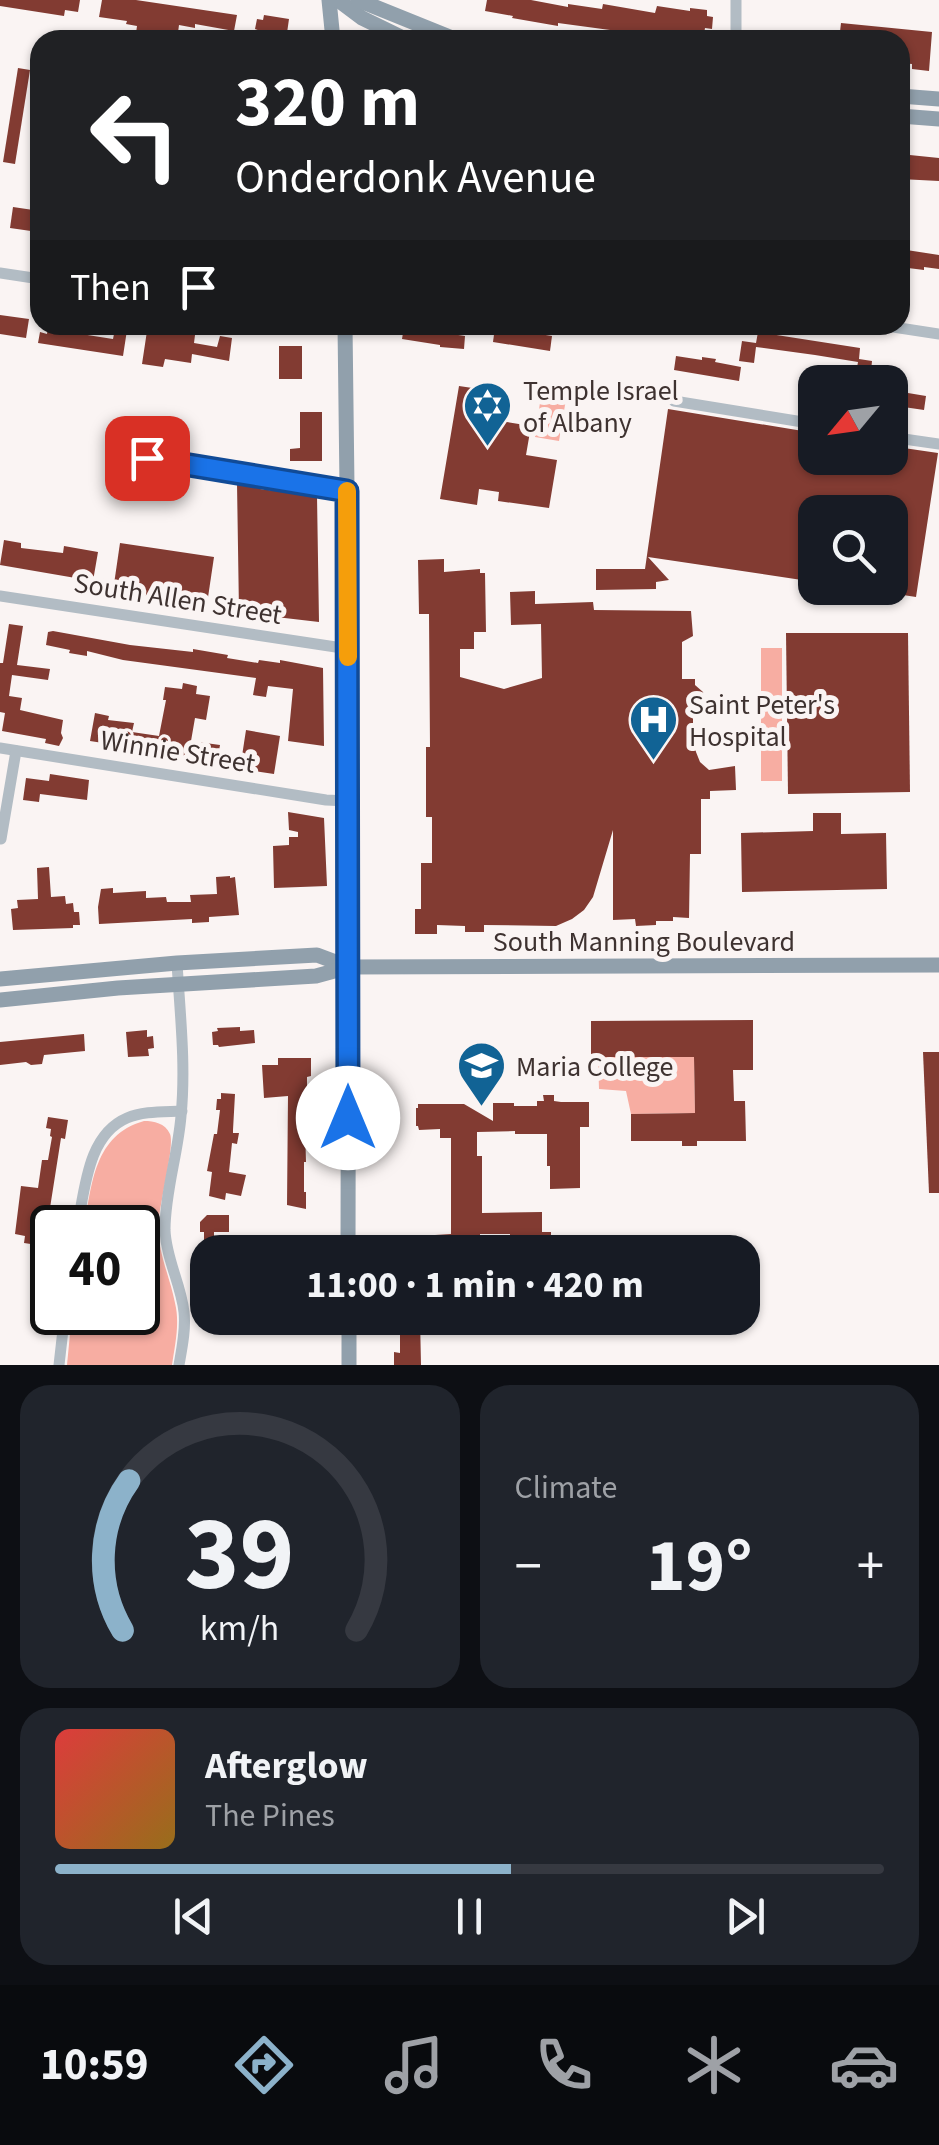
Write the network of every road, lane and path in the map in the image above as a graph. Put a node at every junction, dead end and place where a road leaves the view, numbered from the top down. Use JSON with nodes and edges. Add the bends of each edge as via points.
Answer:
{"nodes":[{"id":1,"x":329,"y":0,"type":"edge"},
{"id":2,"x":338,"y":0,"type":"edge"},
{"id":3,"x":358,"y":0,"type":"edge"},
{"id":4,"x":736,"y":0,"type":"edge"},
{"id":5,"x":332,"y":30,"type":"edge"},
{"id":6,"x":386,"y":30,"type":"edge"},
{"id":7,"x":432,"y":30,"type":"edge"},
{"id":8,"x":736,"y":30,"type":"edge"},
{"id":9,"x":910,"y":97,"type":"edge"},
{"id":10,"x":935,"y":99,"type":"edge"},
{"id":11,"x":934,"y":118,"type":"edge"},
{"id":12,"x":0,"y":273,"type":"edge"},
{"id":13,"x":30,"y":278,"type":"edge"},
{"id":14,"x":910,"y":330,"type":"edge"},
{"id":15,"x":939,"y":334,"type":"edge"},
{"id":16,"x":346,"y":335,"type":"edge"},
{"id":17,"x":674,"y":400,"type":"dead end"},
{"id":18,"x":798,"y":421,"type":"edge"},
{"id":19,"x":908,"y":439,"type":"edge"},
{"id":20,"x":939,"y":444,"type":"edge"},
{"id":21,"x":147,"y":458,"type":"dead end"},
{"id":22,"x":347,"y":491,"type":"junction"},
{"id":23,"x":0,"y":596,"type":"edge"},
{"id":24,"x":348,"y":649,"type":"junction"},
{"id":25,"x":0,"y":748,"type":"edge"},
{"id":26,"x":16,"y":751,"type":"junction"},
{"id":27,"x":348,"y":800,"type":"junction"},
{"id":28,"x":0,"y":838,"type":"edge"},
{"id":29,"x":177,"y":963,"type":"junction"},
{"id":30,"x":939,"y":965,"type":"edge"},
{"id":31,"x":349,"y":967,"type":"junction"},
{"id":32,"x":0,"y":980,"type":"edge"},
{"id":33,"x":178,"y":984,"type":"junction"},
{"id":34,"x":0,"y":1000,"type":"edge"},
{"id":35,"x":182,"y":1111,"type":"junction"},
{"id":36,"x":82,"y":1205,"type":"edge"},
{"id":37,"x":348,"y":1235,"type":"edge"},
{"id":38,"x":62,"y":1335,"type":"edge"},
{"id":39,"x":349,"y":1335,"type":"edge"},
{"id":40,"x":59,"y":1365,"type":"edge"},
{"id":41,"x":179,"y":1365,"type":"edge"},
{"id":42,"x":349,"y":1365,"type":"edge"}],
"edges":[{"from":1,"to":5,"type":"street"},
{"from":2,"to":6,"type":"street"},
{"from":3,"to":7,"type":"street"},
{"from":4,"to":8,"type":"street"},
{"from":9,"to":10,"type":"street"},
{"from":10,"to":11,"type":"street"},
{"from":12,"to":13,"type":"street"},
{"from":14,"to":15,"type":"street"},
{"from":16,"to":22,"type":"street"},
{"from":17,"to":18,"type":"street"},
{"from":19,"to":20,"type":"street"},
{"from":21,"to":22,"type":"street"},
{"from":22,"to":24,"type":"street"},
{"from":23,"to":24,"type":"street","name":"South Allen Street"},
{"from":24,"to":27,"type":"street"},
{"from":25,"to":26,"type":"street","name":"Winnie Street"},
{"from":26,"to":27,"type":"street","name":"Winnie Street"},
{"from":26,"to":28,"type":"street"},
{"from":27,"to":31,"type":"street"},
{"from":29,"to":31,"type":"street","name":"South Manning Boulevard","via":[[317,955]]},
{"from":29,"to":32,"type":"street","name":"South Manning Boulevard"},
{"from":29,"to":33,"type":"street"},
{"from":30,"to":31,"type":"street","name":"South Manning Boulevard"},
{"from":31,"to":33,"type":"street","name":"South Manning Boulevard","via":[[316,976]]},
{"from":31,"to":37,"type":"street"},
{"from":33,"to":34,"type":"street","name":"South Manning Boulevard"},
{"from":33,"to":35,"type":"street"},
{"from":35,"to":36,"type":"street","via":[[130,1116],[108,1132],[90,1165]]},
{"from":35,"to":41,"type":"street","via":[[166,1222],[184,1312]]},
{"from":38,"to":40,"type":"street"},
{"from":39,"to":42,"type":"street"}]}
